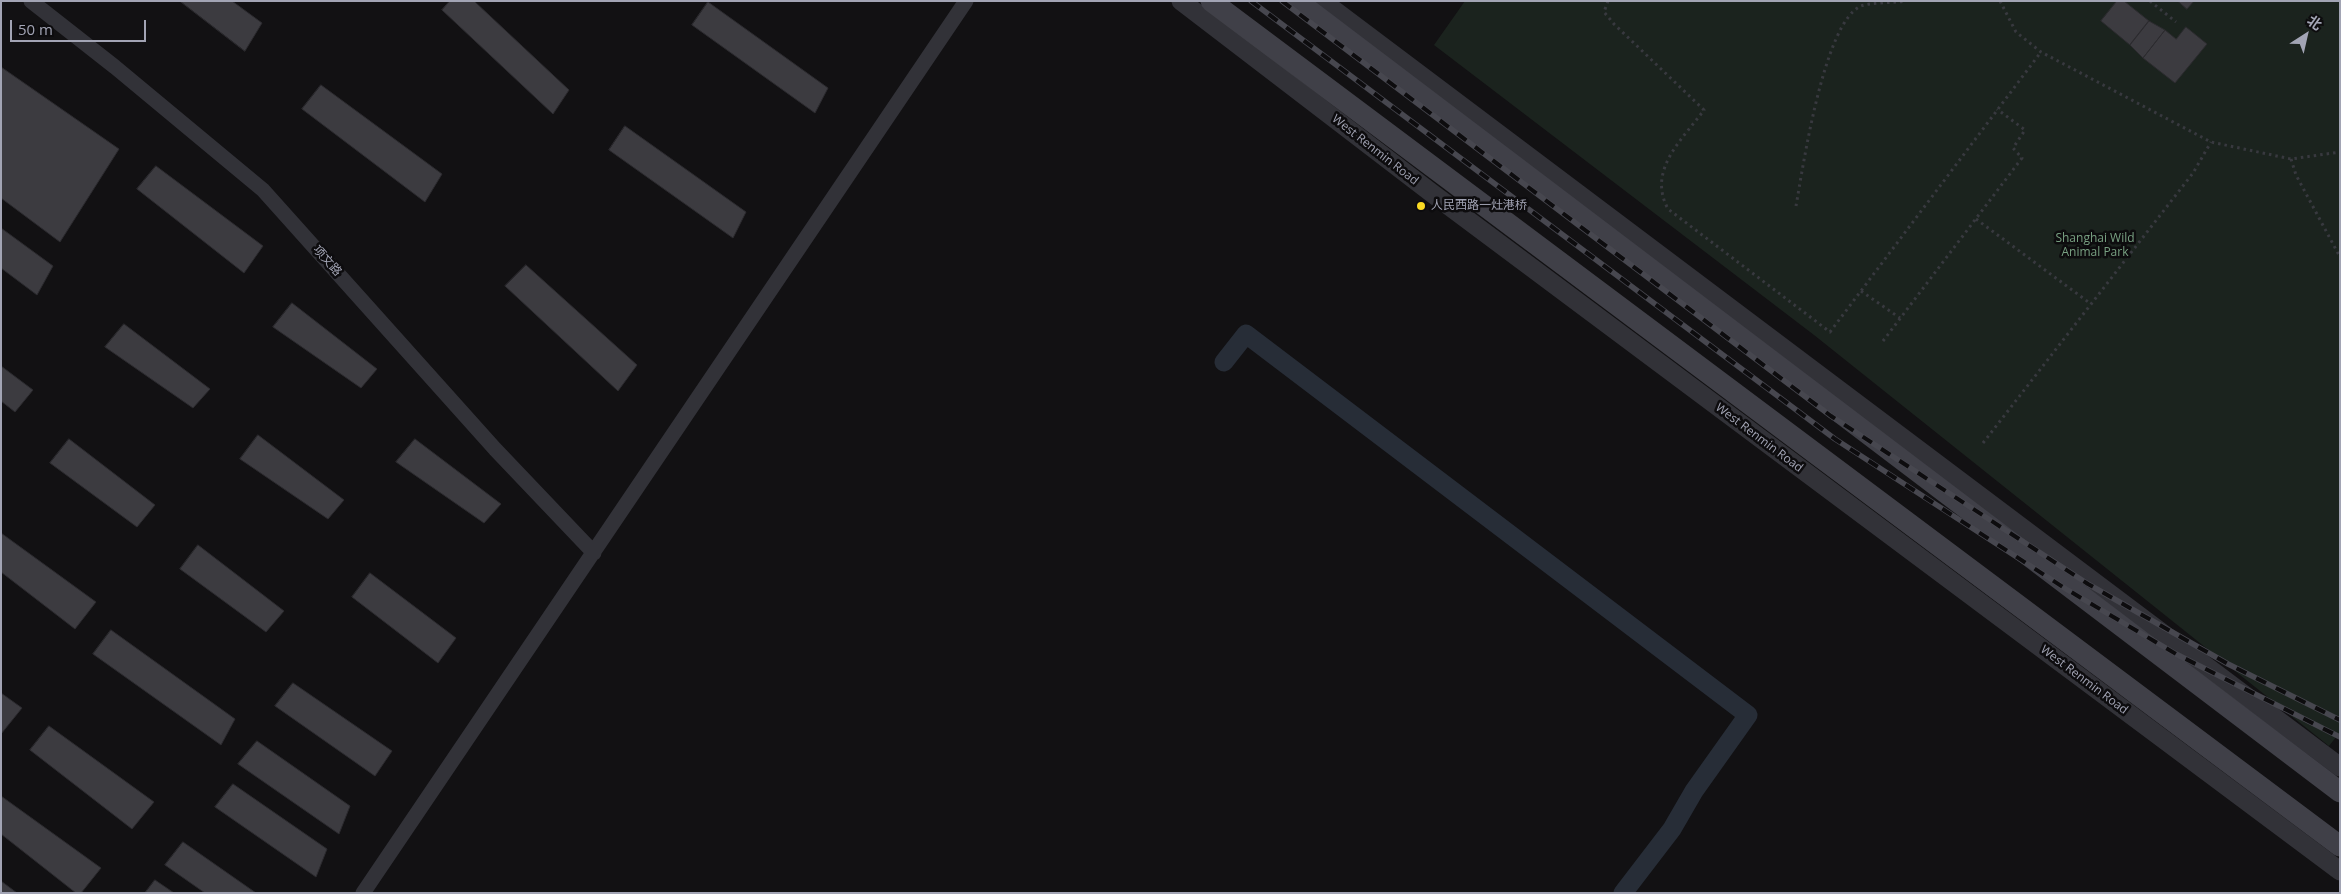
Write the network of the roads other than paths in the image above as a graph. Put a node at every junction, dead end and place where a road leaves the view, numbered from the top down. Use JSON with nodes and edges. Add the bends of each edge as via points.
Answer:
{"nodes":[{"id":1,"x":31,"y":1,"type":"edge"},
{"id":2,"x":966,"y":1,"type":"edge"},
{"id":3,"x":1182,"y":1,"type":"edge"},
{"id":4,"x":1211,"y":1,"type":"edge"},
{"id":5,"x":1298,"y":1,"type":"edge"},
{"id":6,"x":1322,"y":1,"type":"edge"},
{"id":7,"x":594,"y":553,"type":"junction"},
{"id":8,"x":2340,"y":767,"type":"edge"},
{"id":9,"x":2340,"y":792,"type":"edge"},
{"id":10,"x":2340,"y":846,"type":"edge"},
{"id":11,"x":2340,"y":872,"type":"edge"},
{"id":12,"x":363,"y":893,"type":"edge"}],
"edges":[{"from":1,"to":7,"type":"street","name":"项文路","via":[[263,190],[495,449]]},
{"from":2,"to":7,"type":"street"},
{"from":3,"to":11,"type":"street","name":"West Renmin Road","via":[[1441,200]]},
{"from":4,"to":10,"type":"main road","name":"West Renmin Road"},
{"from":5,"to":9,"type":"main road"},
{"from":6,"to":8,"type":"street"},
{"from":7,"to":12,"type":"street"}]}
